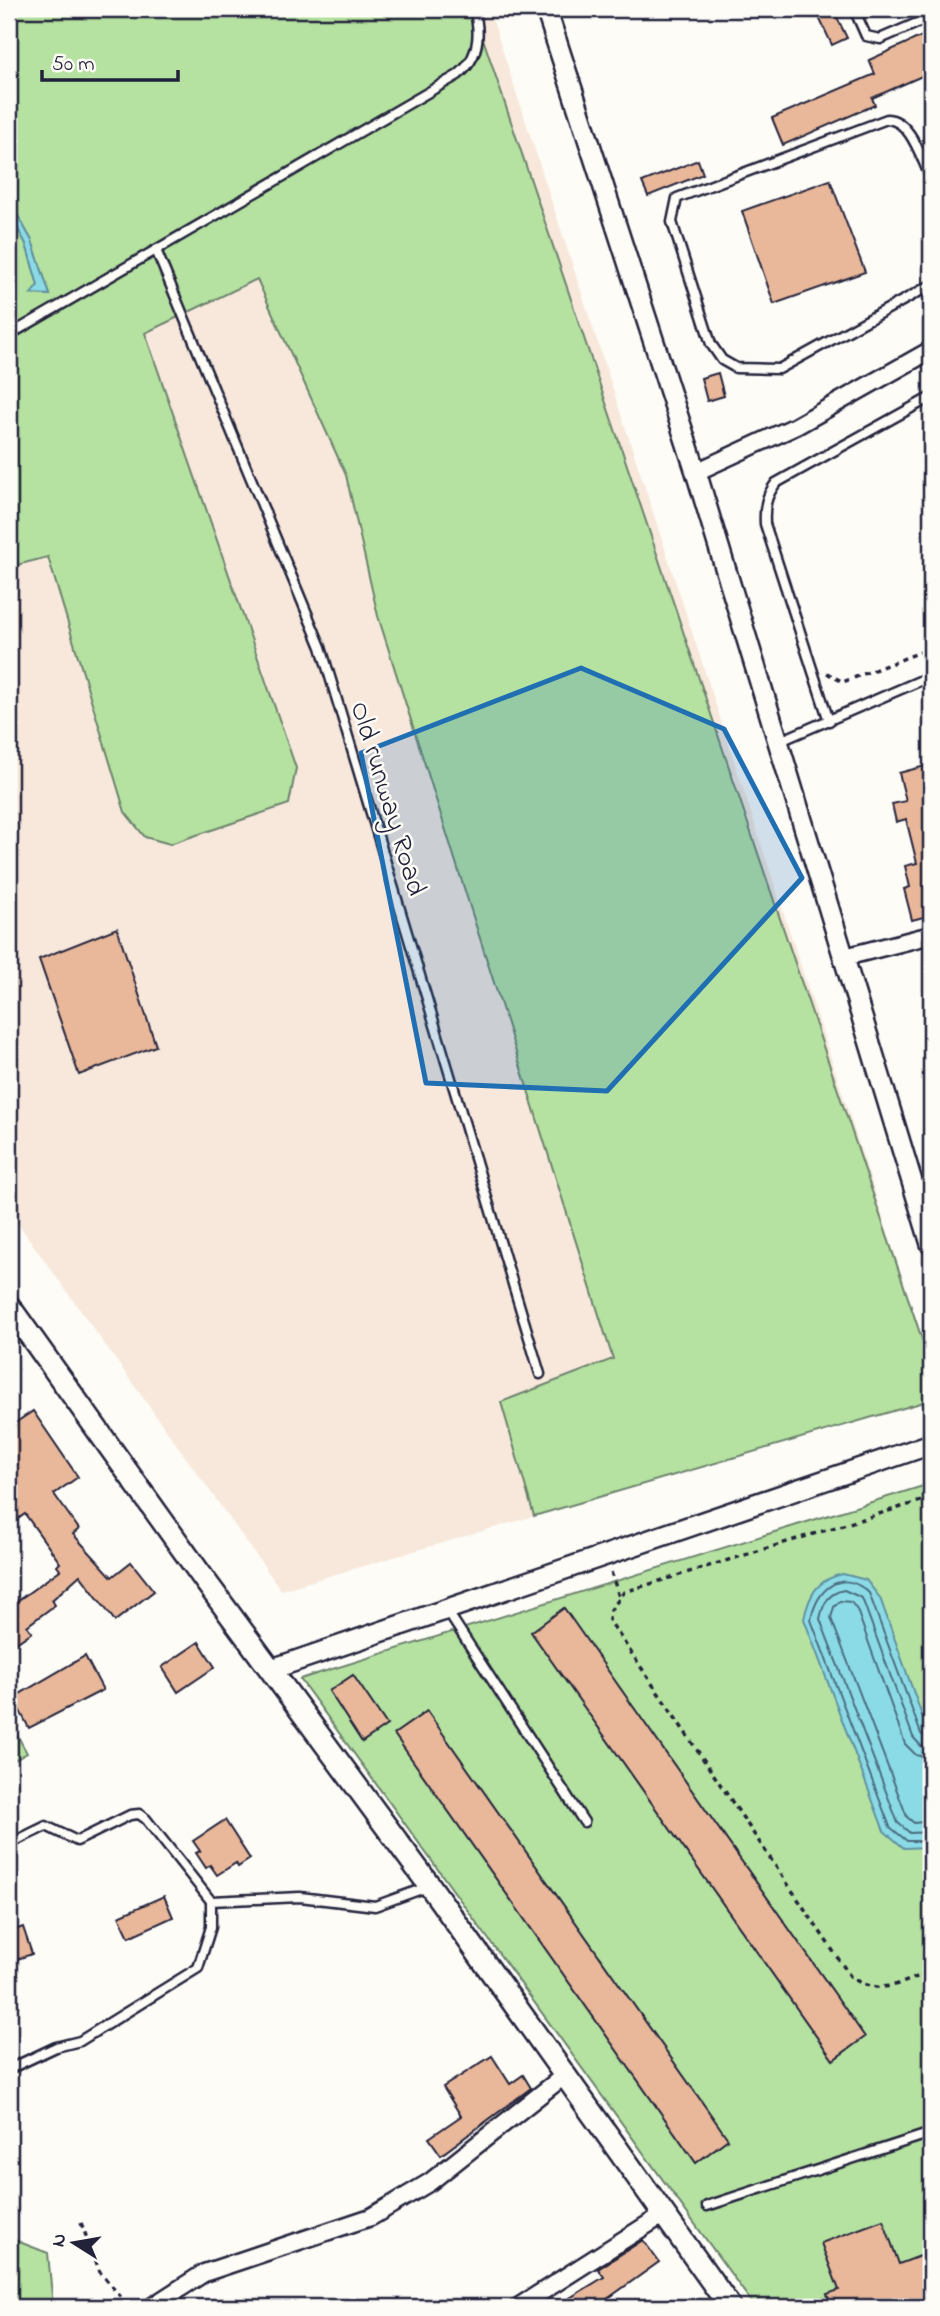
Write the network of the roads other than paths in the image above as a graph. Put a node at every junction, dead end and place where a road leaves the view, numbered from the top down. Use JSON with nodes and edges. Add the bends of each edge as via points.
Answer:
{"nodes":[{"id":1,"x":474,"y":9,"type":"edge"},
{"id":2,"x":546,"y":9,"type":"edge"},
{"id":3,"x":854,"y":9,"type":"edge"},
{"id":4,"x":931,"y":17,"type":"edge"},
{"id":5,"x":931,"y":178,"type":"edge"},
{"id":6,"x":156,"y":250,"type":"junction"},
{"id":7,"x":931,"y":285,"type":"edge"},
{"id":8,"x":9,"y":335,"type":"edge"},
{"id":9,"x":931,"y":349,"type":"edge"},
{"id":10,"x":931,"y":397,"type":"edge"},
{"id":11,"x":696,"y":471,"type":"junction"},
{"id":12,"x":931,"y":676,"type":"edge"},
{"id":13,"x":829,"y":721,"type":"junction"},
{"id":14,"x":778,"y":742,"type":"junction"},
{"id":15,"x":931,"y":935,"type":"edge"},
{"id":16,"x":845,"y":957,"type":"junction"},
{"id":17,"x":931,"y":1244,"type":"edge"},
{"id":18,"x":9,"y":1306,"type":"edge"},
{"id":19,"x":540,"y":1374,"type":"dead end"},
{"id":20,"x":931,"y":1444,"type":"edge"},
{"id":21,"x":446,"y":1609,"type":"junction"},
{"id":22,"x":272,"y":1669,"type":"junction"},
{"id":23,"x":584,"y":1822,"type":"dead end"},
{"id":24,"x":9,"y":1844,"type":"edge"},
{"id":25,"x":430,"y":1886,"type":"junction"},
{"id":26,"x":211,"y":1901,"type":"junction"},
{"id":27,"x":9,"y":2069,"type":"edge"},
{"id":28,"x":565,"y":2076,"type":"junction"},
{"id":29,"x":931,"y":2133,"type":"edge"},
{"id":30,"x":707,"y":2206,"type":"dead end"},
{"id":31,"x":664,"y":2214,"type":"junction"},
{"id":32,"x":151,"y":2307,"type":"edge"},
{"id":33,"x":518,"y":2307,"type":"edge"},
{"id":34,"x":730,"y":2307,"type":"edge"}],
"edges":[{"from":1,"to":6,"type":"lane","via":[[477,46],[473,59],[458,75]]},
{"from":2,"to":11,"type":"street"},
{"from":3,"to":4,"type":"lane","via":[[866,36],[880,39]]},
{"from":5,"to":7,"type":"lane","via":[[905,126],[887,119],[677,198],[672,222],[711,344],[722,360],[736,368],[779,369]]},
{"from":6,"to":8,"type":"lane"},
{"from":6,"to":19,"type":"lane","name":"Old runway Road","via":[[321,647]]},
{"from":9,"to":11,"type":"street","via":[[796,426]]},
{"from":10,"to":13,"type":"lane","via":[[776,482],[768,493],[765,524]]},
{"from":11,"to":14,"type":"street"},
{"from":12,"to":13,"type":"lane"},
{"from":13,"to":14,"type":"lane"},
{"from":14,"to":16,"type":"street"},
{"from":15,"to":16,"type":"street"},
{"from":16,"to":17,"type":"street"},
{"from":18,"to":22,"type":"main road"},
{"from":20,"to":21,"type":"street"},
{"from":21,"to":22,"type":"street"},
{"from":21,"to":23,"type":"lane"},
{"from":22,"to":25,"type":"main road"},
{"from":24,"to":26,"type":"lane","via":[[46,1826],[77,1841],[138,1814]]},
{"from":25,"to":26,"type":"lane","via":[[374,1906],[300,1897]]},
{"from":25,"to":28,"type":"main road"},
{"from":26,"to":27,"type":"lane","via":[[211,1927],[198,1968],[80,2041]]},
{"from":28,"to":31,"type":"main road"},
{"from":28,"to":32,"type":"street","via":[[429,2182],[371,2217],[204,2273]]},
{"from":29,"to":30,"type":"lane"},
{"from":31,"to":33,"type":"street"},
{"from":31,"to":34,"type":"main road"}]}
